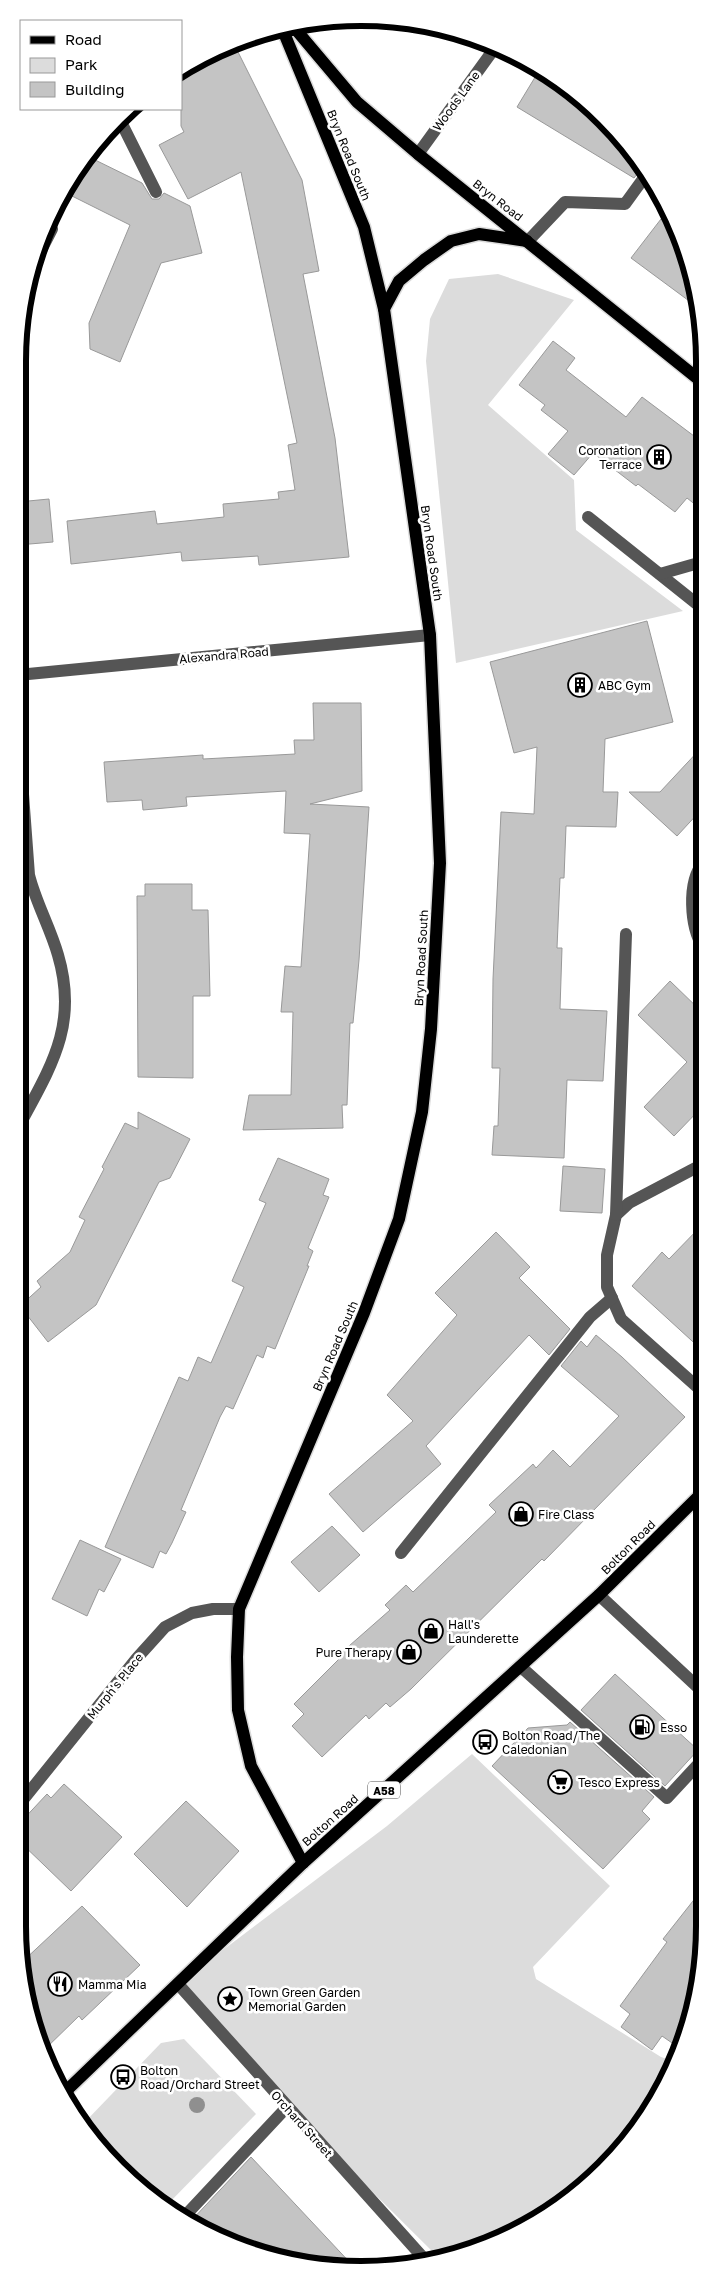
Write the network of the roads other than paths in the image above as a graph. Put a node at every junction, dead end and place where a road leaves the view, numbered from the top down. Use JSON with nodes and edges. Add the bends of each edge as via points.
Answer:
{"nodes":[{"id":1,"x":298,"y":33,"type":"edge"},
{"id":2,"x":285,"y":35,"type":"edge"},
{"id":3,"x":491,"y":53,"type":"edge"},
{"id":4,"x":123,"y":125,"type":"edge"},
{"id":5,"x":418,"y":154,"type":"junction"},
{"id":6,"x":642,"y":180,"type":"edge"},
{"id":7,"x":156,"y":192,"type":"dead end"},
{"id":8,"x":528,"y":241,"type":"junction"},
{"id":9,"x":384,"y":309,"type":"junction"},
{"id":10,"x":696,"y":377,"type":"edge"},
{"id":11,"x":588,"y":517,"type":"dead end"},
{"id":12,"x":696,"y":564,"type":"edge"},
{"id":13,"x":660,"y":574,"type":"junction"},
{"id":14,"x":696,"y":603,"type":"edge"},
{"id":15,"x":430,"y":635,"type":"junction"},
{"id":16,"x":26,"y":674,"type":"edge"},
{"id":17,"x":26,"y":835,"type":"edge"},
{"id":18,"x":696,"y":878,"type":"edge"},
{"id":19,"x":696,"y":932,"type":"edge"},
{"id":20,"x":626,"y":934,"type":"dead end"},
{"id":21,"x":26,"y":1113,"type":"edge"},
{"id":22,"x":696,"y":1168,"type":"edge"},
{"id":23,"x":616,"y":1215,"type":"junction"},
{"id":24,"x":612,"y":1298,"type":"junction"},
{"id":25,"x":696,"y":1386,"type":"edge"},
{"id":26,"x":696,"y":1499,"type":"edge"},
{"id":27,"x":401,"y":1553,"type":"dead end"},
{"id":28,"x":599,"y":1595,"type":"junction"},
{"id":29,"x":239,"y":1609,"type":"junction"},
{"id":30,"x":521,"y":1667,"type":"junction"},
{"id":31,"x":696,"y":1686,"type":"edge"},
{"id":32,"x":696,"y":1767,"type":"edge"},
{"id":33,"x":26,"y":1796,"type":"edge"},
{"id":34,"x":303,"y":1863,"type":"junction"},
{"id":35,"x":178,"y":1984,"type":"junction"},
{"id":36,"x":69,"y":2089,"type":"edge"},
{"id":37,"x":287,"y":2107,"type":"junction"},
{"id":38,"x":188,"y":2212,"type":"edge"},
{"id":39,"x":421,"y":2255,"type":"edge"}],
"edges":[{"from":1,"to":5,"type":"main road","name":"Bryn Road","via":[[357,102]]},
{"from":2,"to":9,"type":"main road","name":"Bryn Road South","via":[[364,227]]},
{"from":3,"to":5,"type":"street","name":"Woods Lane"},
{"from":4,"to":7,"type":"street"},
{"from":5,"to":8,"type":"main road","name":"Bryn Road"},
{"from":6,"to":8,"type":"street","via":[[625,204],[565,202]]},
{"from":8,"to":9,"type":"main road","via":[[479,234],[451,242],[399,281]]},
{"from":8,"to":10,"type":"main road","name":"Bryn Road"},
{"from":9,"to":15,"type":"main road","name":"Bryn Road South"},
{"from":11,"to":13,"type":"street"},
{"from":12,"to":13,"type":"street"},
{"from":13,"to":14,"type":"street"},
{"from":15,"to":16,"type":"street","name":"Alexandra Road"},
{"from":15,"to":29,"type":"main road","name":"Bryn Road South","via":[[440,863],[431,1029],[422,1112],[400,1219]]},
{"from":17,"to":21,"type":"street","via":[[29,876],[59,957],[65,1002],[64,1022],[53,1062]]},
{"from":18,"to":19,"type":"street","via":[[691,902]]},
{"from":20,"to":23,"type":"street"},
{"from":22,"to":23,"type":"street","via":[[629,1203]]},
{"from":23,"to":24,"type":"street","via":[[607,1255],[607,1287]]},
{"from":24,"to":25,"type":"street","via":[[621,1319]]},
{"from":24,"to":27,"type":"street","via":[[590,1317]]},
{"from":26,"to":28,"type":"main road","name":"Bolton Road","number":"A58"},
{"from":28,"to":30,"type":"main road","name":"Bolton Road","number":"A58"},
{"from":28,"to":31,"type":"street"},
{"from":29,"to":33,"type":"street","name":"Murph's Place","via":[[192,1613],[165,1627]]},
{"from":29,"to":34,"type":"main road","name":"Bryn Road South","via":[[238,1710],[251,1766]]},
{"from":30,"to":32,"type":"street","via":[[667,1798]]},
{"from":30,"to":34,"type":"main road","name":"Bolton Road","number":"A58"},
{"from":34,"to":35,"type":"main road","name":"Bolton Road","number":"A58"},
{"from":35,"to":36,"type":"main road","name":"Bolton Road","number":"A58"},
{"from":35,"to":37,"type":"street","name":"Orchard Street"},
{"from":37,"to":38,"type":"street"},
{"from":37,"to":39,"type":"street","name":"Orchard Street"}]}
